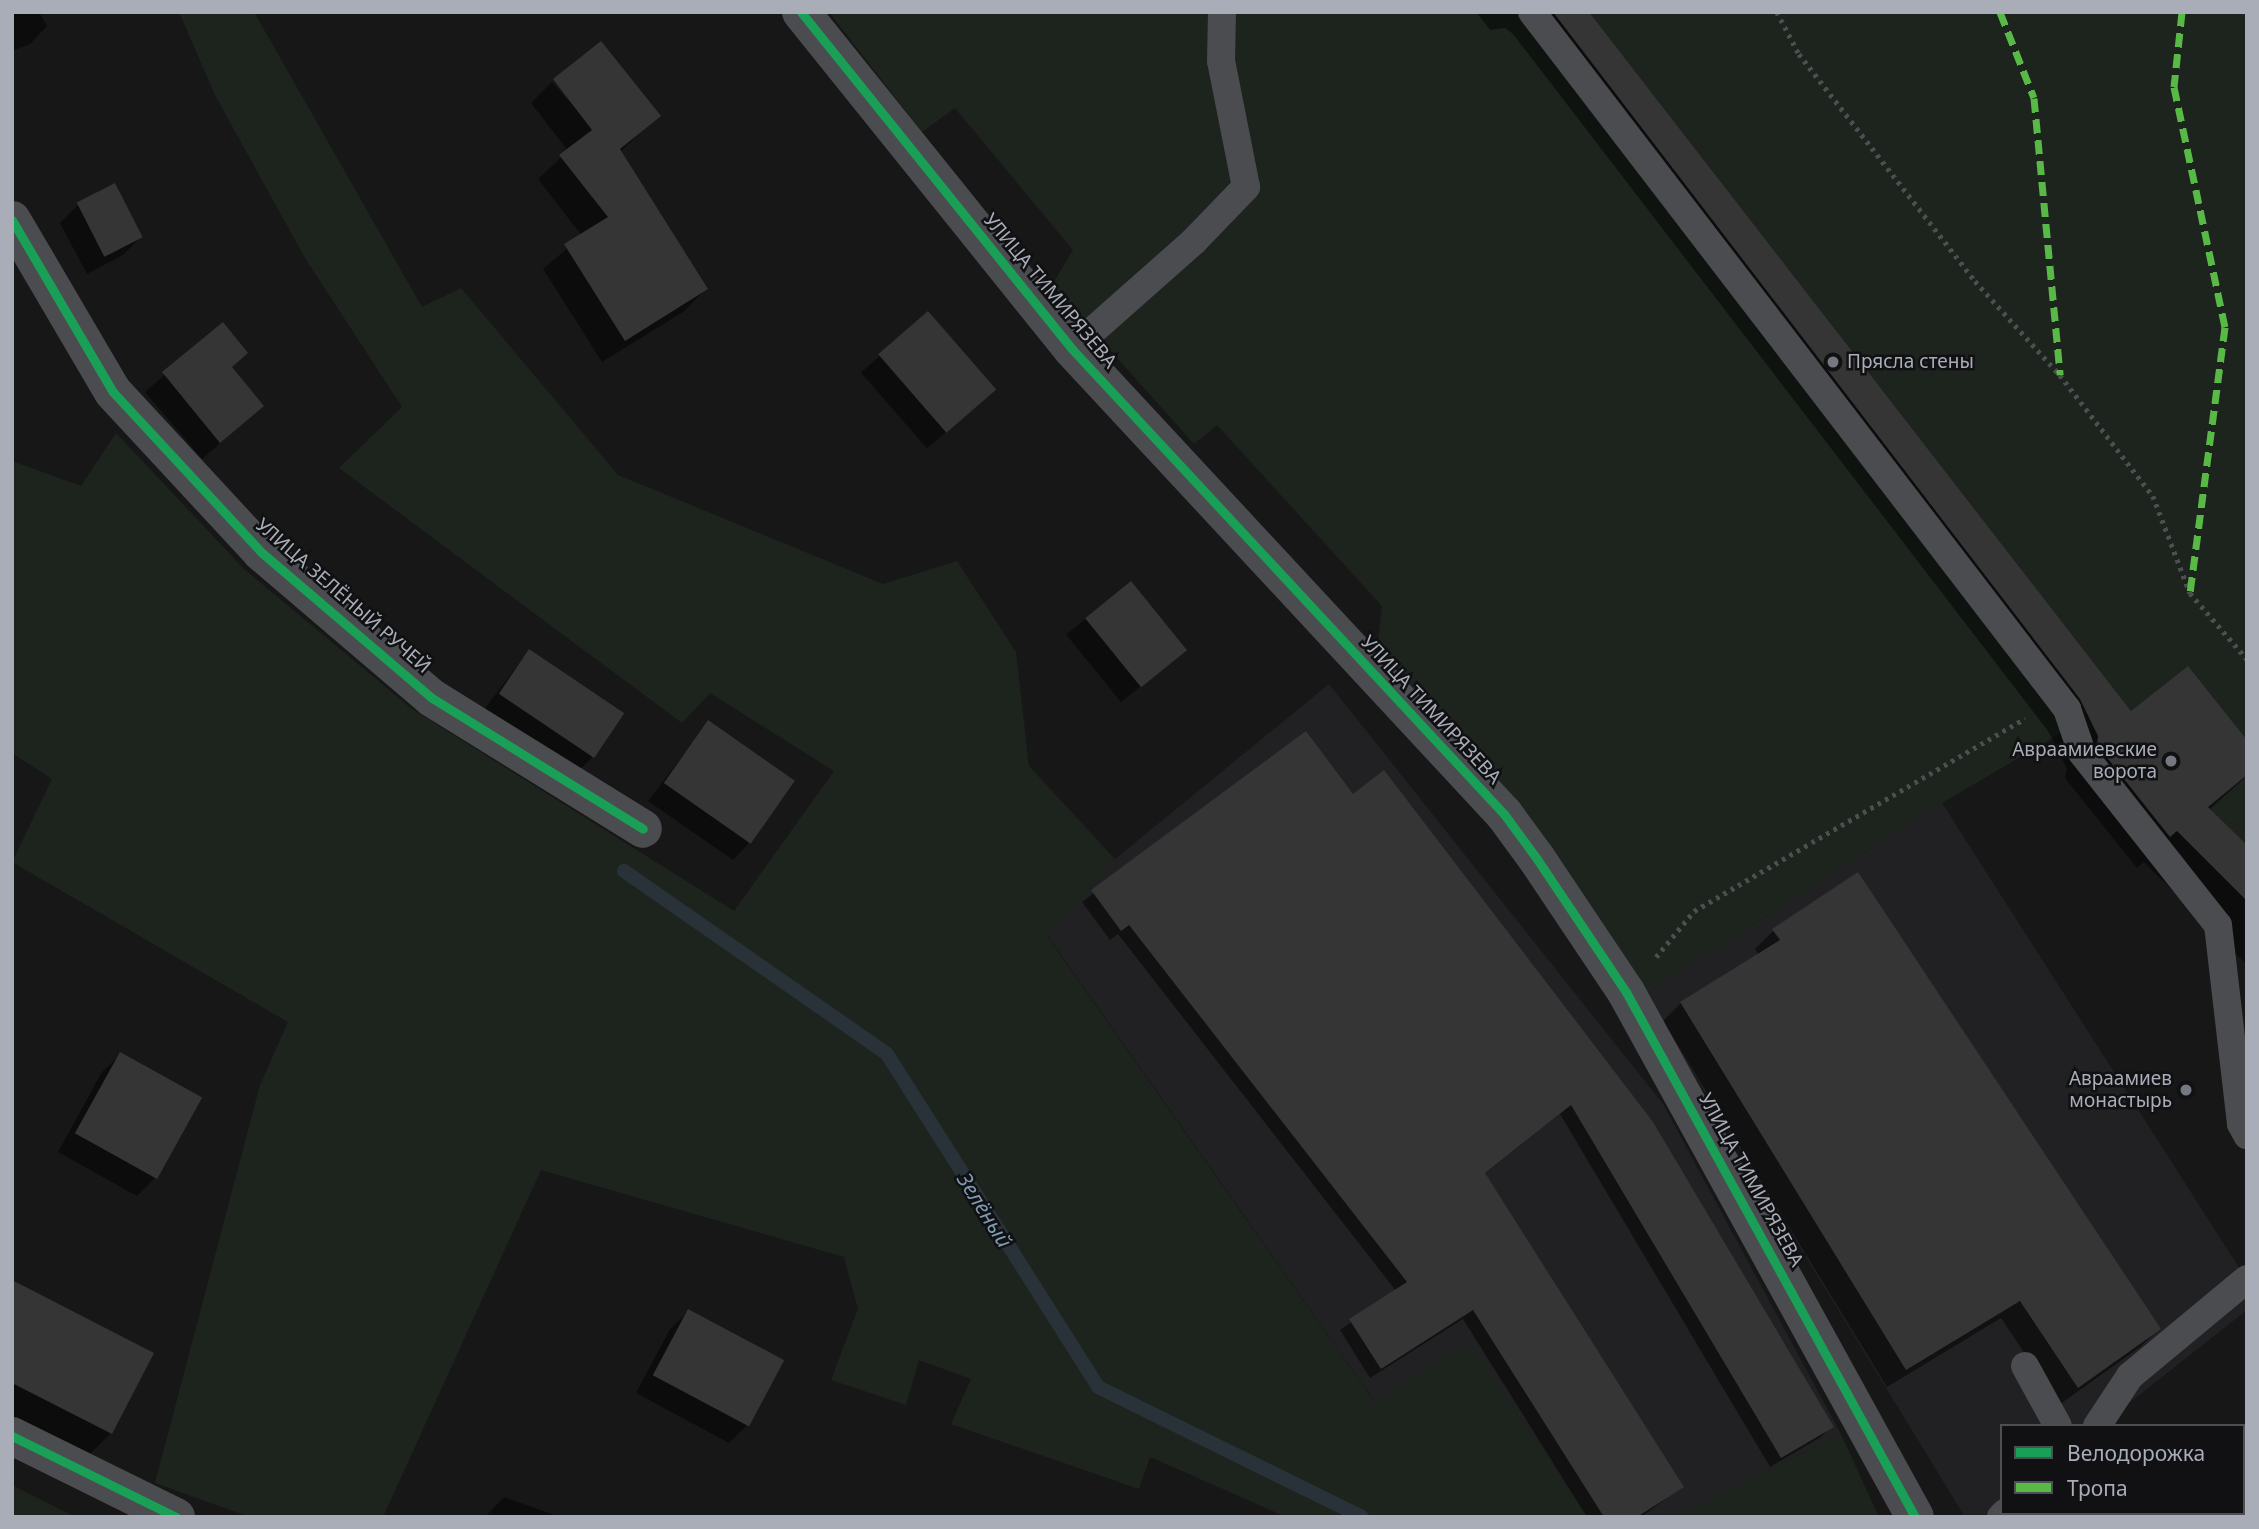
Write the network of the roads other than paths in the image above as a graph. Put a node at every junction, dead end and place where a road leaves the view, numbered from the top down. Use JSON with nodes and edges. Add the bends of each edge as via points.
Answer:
{"nodes":[{"id":1,"x":801,"y":12,"type":"edge"},
{"id":2,"x":1223,"y":12,"type":"edge"},
{"id":3,"x":1532,"y":12,"type":"edge"},
{"id":4,"x":12,"y":220,"type":"edge"},
{"id":5,"x":1072,"y":349,"type":"junction"},
{"id":6,"x":643,"y":829,"type":"dead end"},
{"id":7,"x":2247,"y":1135,"type":"edge"},
{"id":8,"x":2247,"y":1279,"type":"edge"},
{"id":9,"x":2025,"y":1366,"type":"dead end"},
{"id":10,"x":2057,"y":1424,"type":"edge"},
{"id":11,"x":2098,"y":1424,"type":"edge"},
{"id":12,"x":12,"y":1436,"type":"edge"},
{"id":13,"x":157,"y":1513,"type":"edge"},
{"id":14,"x":1915,"y":1517,"type":"edge"}],
"edges":[{"from":1,"to":5,"type":"street","name":"УЛИЦА ТИМИРЯЗЕВА"},
{"from":2,"to":5,"type":"lane","via":[[1221,61],[1246,187],[1194,241]]},
{"from":3,"to":7,"type":"lane","via":[[2067,709],[2082,753],[2218,925],[2241,1124]]},
{"from":4,"to":6,"type":"street","name":"УЛИЦА ЗЕЛЁНЫЙ РУЧЕЙ","via":[[113,392],[261,552],[432,698]]},
{"from":5,"to":14,"type":"street","name":"УЛИЦА ТИМИРЯЗЕВА","via":[[1504,814],[1626,992]]},
{"from":8,"to":11,"type":"lane","via":[[2130,1376]]},
{"from":9,"to":10,"type":"lane"},
{"from":12,"to":13,"type":"street"}]}
